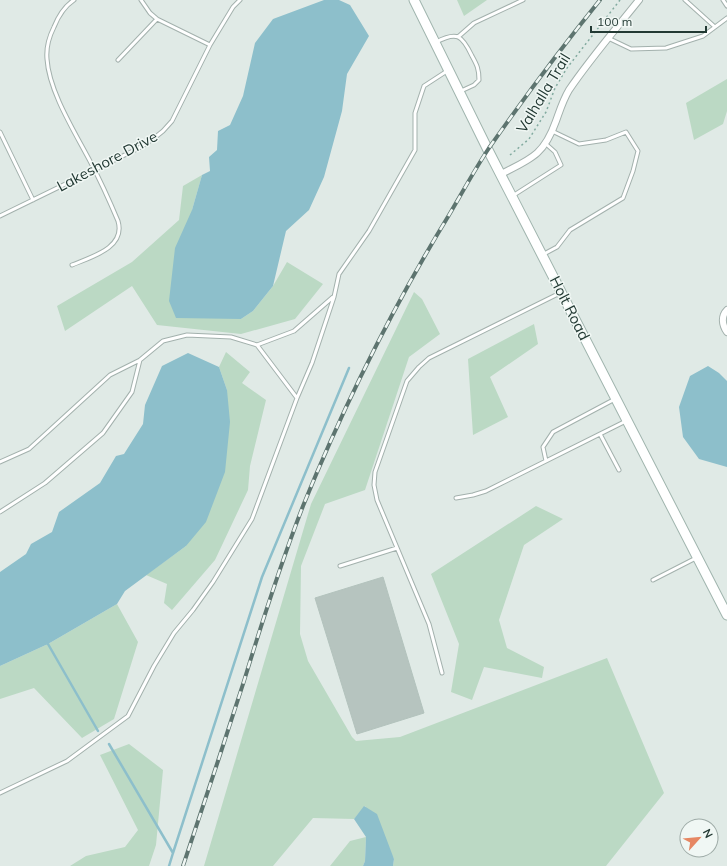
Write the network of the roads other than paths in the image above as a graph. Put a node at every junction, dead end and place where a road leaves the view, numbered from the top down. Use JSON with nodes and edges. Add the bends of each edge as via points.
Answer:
{"nodes":[{"id":1,"x":74,"y":0,"type":"edge"},
{"id":2,"x":141,"y":0,"type":"edge"},
{"id":3,"x":240,"y":0,"type":"edge"},
{"id":4,"x":414,"y":0,"type":"edge"},
{"id":5,"x":523,"y":0,"type":"edge"},
{"id":6,"x":638,"y":0,"type":"edge"},
{"id":7,"x":685,"y":0,"type":"edge"},
{"id":8,"x":723,"y":0,"type":"edge"},
{"id":9,"x":727,"y":6,"type":"edge"},
{"id":10,"x":727,"y":18,"type":"edge"},
{"id":11,"x":157,"y":19,"type":"junction"},
{"id":12,"x":716,"y":27,"type":"junction"},
{"id":13,"x":458,"y":37,"type":"junction"},
{"id":14,"x":608,"y":38,"type":"junction"},
{"id":15,"x":435,"y":42,"type":"junction"},
{"id":16,"x":210,"y":45,"type":"junction"},
{"id":17,"x":118,"y":60,"type":"dead end"},
{"id":18,"x":448,"y":70,"type":"junction"},
{"id":19,"x":459,"y":92,"type":"junction"},
{"id":20,"x":552,"y":131,"type":"junction"},
{"id":21,"x":0,"y":132,"type":"edge"},
{"id":22,"x":545,"y":144,"type":"junction"},
{"id":23,"x":95,"y":170,"type":"junction"},
{"id":24,"x":501,"y":174,"type":"junction"},
{"id":25,"x":512,"y":196,"type":"junction"},
{"id":26,"x":33,"y":200,"type":"junction"},
{"id":27,"x":0,"y":216,"type":"edge"},
{"id":28,"x":542,"y":255,"type":"junction"},
{"id":29,"x":72,"y":265,"type":"dead end"},
{"id":30,"x":562,"y":292,"type":"junction"},
{"id":31,"x":334,"y":297,"type":"junction"},
{"id":32,"x":727,"y":310,"type":"edge"},
{"id":33,"x":727,"y":332,"type":"edge"},
{"id":34,"x":257,"y":345,"type":"junction"},
{"id":35,"x":140,"y":360,"type":"junction"},
{"id":36,"x":297,"y":398,"type":"junction"},
{"id":37,"x":616,"y":399,"type":"junction"},
{"id":38,"x":627,"y":420,"type":"junction"},
{"id":39,"x":600,"y":434,"type":"junction"},
{"id":40,"x":546,"y":461,"type":"junction"},
{"id":41,"x":0,"y":462,"type":"edge"},
{"id":42,"x":619,"y":470,"type":"dead end"},
{"id":43,"x":456,"y":498,"type":"dead end"},
{"id":44,"x":0,"y":512,"type":"edge"},
{"id":45,"x":396,"y":548,"type":"junction"},
{"id":46,"x":697,"y":557,"type":"junction"},
{"id":47,"x":340,"y":566,"type":"dead end"},
{"id":48,"x":653,"y":580,"type":"dead end"},
{"id":49,"x":727,"y":615,"type":"edge"},
{"id":50,"x":442,"y":673,"type":"dead end"},
{"id":51,"x":0,"y":793,"type":"edge"}],
"edges":[{"from":1,"to":23,"type":"lane","via":[[56,21],[50,34],[47,59],[54,90]]},
{"from":2,"to":11,"type":"lane"},
{"from":3,"to":16,"type":"lane","name":"Lakeshore Drive"},
{"from":4,"to":15,"type":"main road","name":"Holt Road"},
{"from":5,"to":13,"type":"lane","via":[[474,23]]},
{"from":6,"to":14,"type":"street"},
{"from":7,"to":12,"type":"lane"},
{"from":8,"to":9,"type":"lane"},
{"from":10,"to":12,"type":"lane"},
{"from":11,"to":16,"type":"lane"},
{"from":11,"to":17,"type":"lane"},
{"from":12,"to":14,"type":"lane","via":[[704,36],[666,48],[631,49]]},
{"from":13,"to":15,"type":"lane","via":[[448,36]]},
{"from":13,"to":19,"type":"lane","via":[[466,42],[479,70],[479,80]]},
{"from":14,"to":20,"type":"street","via":[[567,93]]},
{"from":15,"to":18,"type":"main road","name":"Holt Road"},
{"from":16,"to":23,"type":"lane","name":"Lakeshore Drive","via":[[172,121],[139,148]]},
{"from":18,"to":19,"type":"main road","name":"Holt Road"},
{"from":18,"to":31,"type":"lane","via":[[424,86],[415,112],[415,150],[369,231],[339,274]]},
{"from":19,"to":24,"type":"main road","name":"Holt Road"},
{"from":20,"to":22,"type":"street"},
{"from":20,"to":28,"type":"lane","via":[[579,144],[606,140],[626,132],[638,151],[623,198],[570,230],[557,247]]},
{"from":21,"to":26,"type":"lane"},
{"from":22,"to":24,"type":"street","via":[[531,159]]},
{"from":22,"to":25,"type":"lane","via":[[555,152],[561,165]]},
{"from":23,"to":26,"type":"lane","name":"Lakeshore Drive"},
{"from":23,"to":29,"type":"lane","via":[[121,229],[115,242],[105,250]]},
{"from":24,"to":25,"type":"main road","name":"Holt Road"},
{"from":25,"to":28,"type":"main road","name":"Holt Road"},
{"from":26,"to":27,"type":"lane","name":"Lakeshore Drive"},
{"from":28,"to":30,"type":"main road","name":"Holt Road"},
{"from":30,"to":37,"type":"main road","name":"Holt Road"},
{"from":30,"to":45,"type":"lane","via":[[429,358],[407,381],[375,472],[374,485],[377,500]]},
{"from":31,"to":34,"type":"lane","via":[[294,331]]},
{"from":31,"to":36,"type":"lane"},
{"from":32,"to":33,"type":"street","via":[[722,316],[723,327]]},
{"from":34,"to":35,"type":"lane","via":[[231,337],[187,335],[163,341]]},
{"from":34,"to":36,"type":"lane"},
{"from":35,"to":41,"type":"lane","via":[[110,375],[29,449]]},
{"from":35,"to":44,"type":"lane","via":[[132,392],[103,433],[46,483]]},
{"from":36,"to":51,"type":"lane","via":[[252,519],[213,582],[174,633],[128,716],[67,761]]},
{"from":37,"to":38,"type":"main road","name":"Holt Road"},
{"from":37,"to":40,"type":"lane","via":[[553,432],[543,447]]},
{"from":38,"to":39,"type":"lane"},
{"from":38,"to":46,"type":"main road","name":"Holt Road"},
{"from":39,"to":40,"type":"lane"},
{"from":39,"to":42,"type":"lane"},
{"from":40,"to":43,"type":"lane","via":[[486,491]]},
{"from":45,"to":47,"type":"lane"},
{"from":45,"to":50,"type":"lane","via":[[429,624]]},
{"from":46,"to":48,"type":"lane"},
{"from":46,"to":49,"type":"main road","name":"Holt Road"}]}
